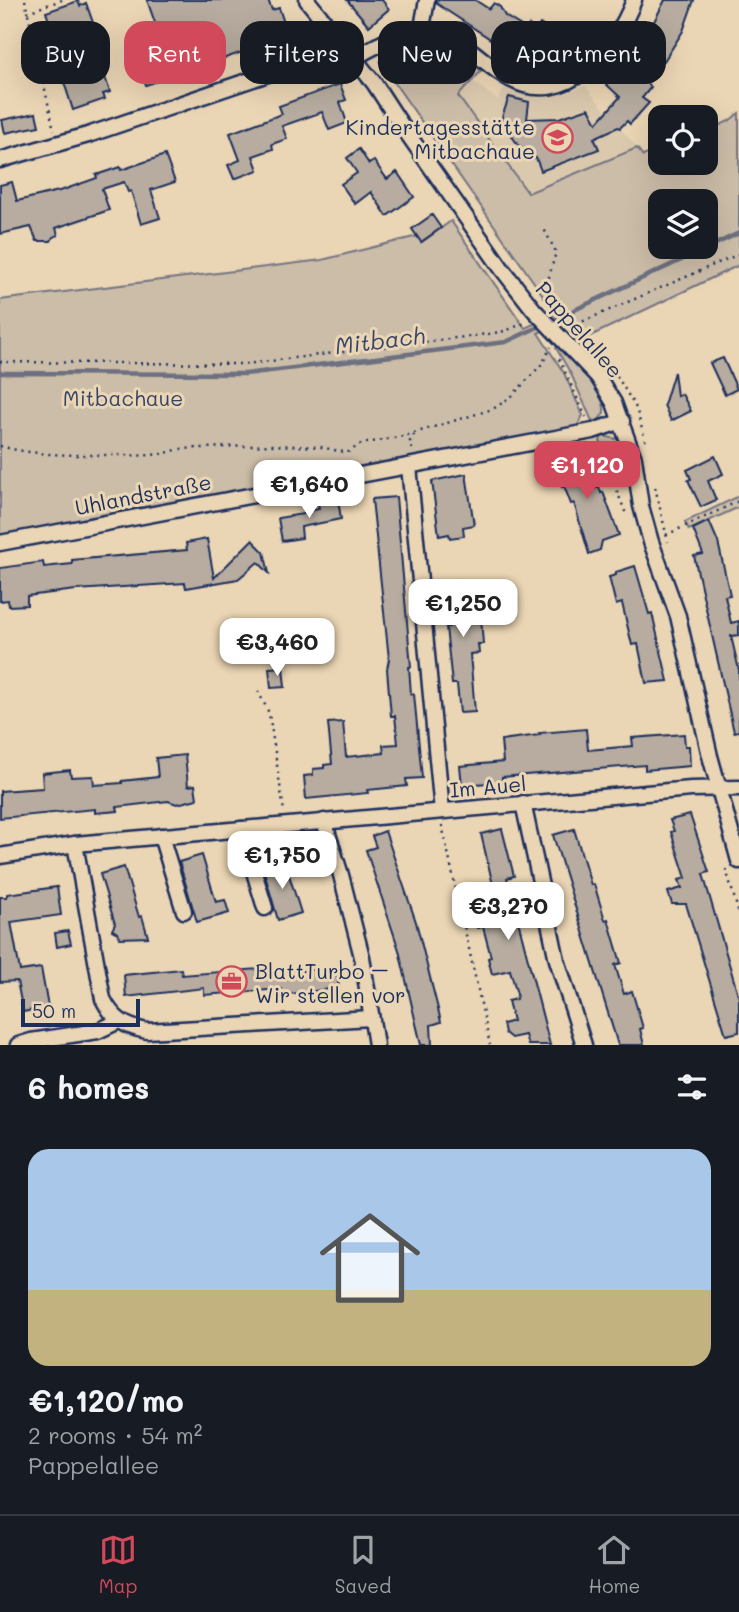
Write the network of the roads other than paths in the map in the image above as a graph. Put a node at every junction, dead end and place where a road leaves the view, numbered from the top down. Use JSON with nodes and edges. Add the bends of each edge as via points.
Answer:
{"nodes":[{"id":1,"x":307,"y":0,"type":"edge"},
{"id":2,"x":427,"y":0,"type":"edge"},
{"id":3,"x":634,"y":0,"type":"edge"},
{"id":4,"x":326,"y":21,"type":"edge"},
{"id":5,"x":423,"y":21,"type":"edge"},
{"id":6,"x":477,"y":54,"type":"edge"},
{"id":7,"x":364,"y":70,"type":"edge"},
{"id":8,"x":240,"y":83,"type":"edge"},
{"id":9,"x":0,"y":160,"type":"edge"},
{"id":10,"x":622,"y":421,"type":"junction"},
{"id":11,"x":409,"y":466,"type":"junction"},
{"id":12,"x":0,"y":543,"type":"edge"},
{"id":13,"x":739,"y":788,"type":"edge"},
{"id":14,"x":718,"y":789,"type":"junction"},
{"id":15,"x":523,"y":803,"type":"junction"},
{"id":16,"x":442,"y":811,"type":"junction"},
{"id":17,"x":324,"y":821,"type":"junction"},
{"id":18,"x":241,"y":829,"type":"junction"},
{"id":19,"x":161,"y":836,"type":"junction"},
{"id":20,"x":75,"y":844,"type":"junction"},
{"id":21,"x":0,"y":856,"type":"edge"},
{"id":22,"x":739,"y":861,"type":"edge"},
{"id":23,"x":265,"y":908,"type":"dead end"},
{"id":24,"x":184,"y":911,"type":"dead end"},
{"id":25,"x":371,"y":1018,"type":"junction"},
{"id":26,"x":119,"y":1021,"type":"junction"},
{"id":27,"x":18,"y":1045,"type":"edge"},
{"id":28,"x":376,"y":1045,"type":"edge"},
{"id":29,"x":584,"y":1045,"type":"edge"}],
"edges":[{"from":1,"to":4,"type":"street","name":"Pappelallee"},
{"from":2,"to":5,"type":"street"},
{"from":3,"to":6,"type":"street","via":[[617,35],[599,58],[573,79],[550,86],[524,85]]},
{"from":7,"to":10,"type":"street","name":"Pappelallee","via":[[546,329],[598,377]]},
{"from":8,"to":9,"type":"street"},
{"from":10,"to":11,"type":"street","name":"Uhlandstraße","via":[[593,431]]},
{"from":10,"to":14,"type":"street","name":"Pappelallee","via":[[634,458],[641,506],[681,626]]},
{"from":11,"to":12,"type":"street","name":"Uhlandstraße"},
{"from":11,"to":16,"type":"street"},
{"from":13,"to":14,"type":"street","name":"Im Auel"},
{"from":14,"to":15,"type":"street","name":"Im Auel"},
{"from":14,"to":22,"type":"street","name":"Pappelallee"},
{"from":15,"to":16,"type":"street","name":"Im Auel"},
{"from":15,"to":29,"type":"street","via":[[555,950]]},
{"from":16,"to":17,"type":"street","name":"Im Auel"},
{"from":17,"to":18,"type":"street","name":"Im Auel"},
{"from":17,"to":25,"type":"street","via":[[353,918]]},
{"from":18,"to":19,"type":"street","name":"Im Auel"},
{"from":18,"to":23,"type":"street"},
{"from":19,"to":20,"type":"street","name":"Im Auel"},
{"from":19,"to":24,"type":"street"},
{"from":20,"to":21,"type":"street","name":"Im Auel"},
{"from":20,"to":26,"type":"street","via":[[100,989]]},
{"from":25,"to":26,"type":"street","via":[[146,1031]]},
{"from":25,"to":28,"type":"street"},
{"from":26,"to":27,"type":"street","via":[[98,1031]]}]}
